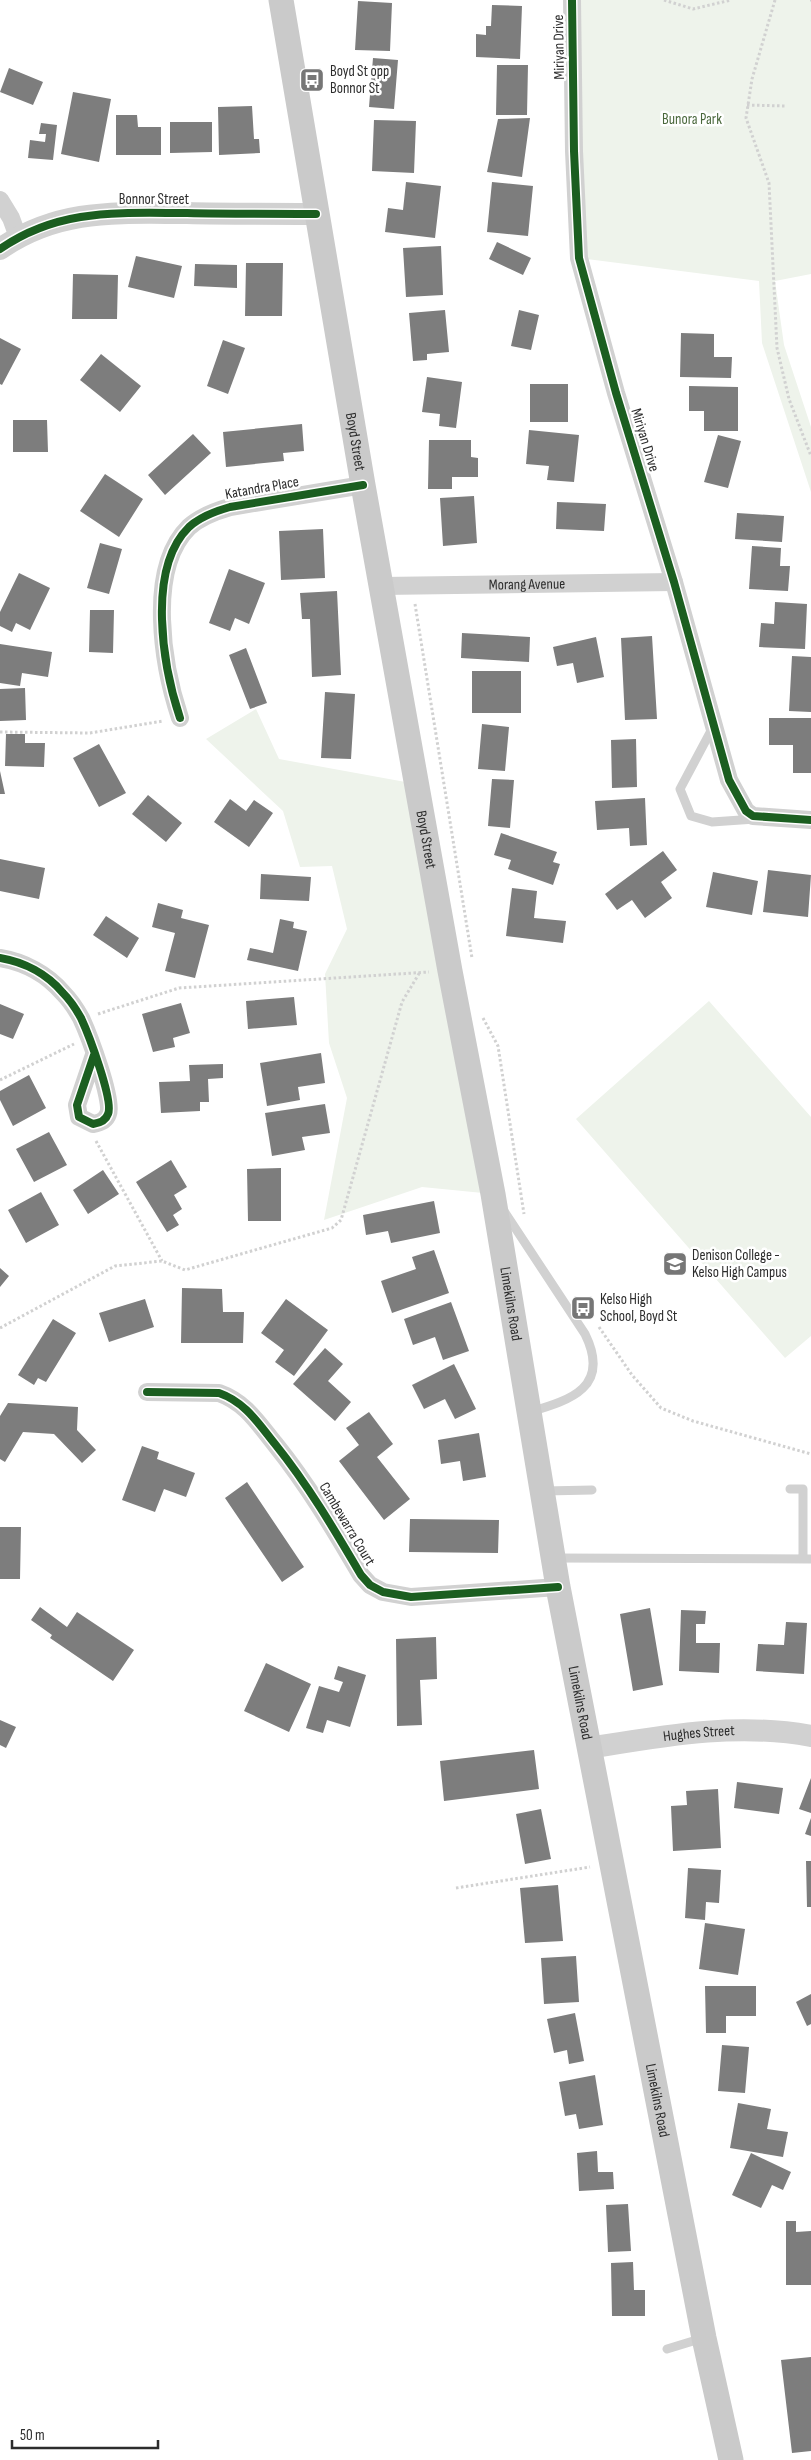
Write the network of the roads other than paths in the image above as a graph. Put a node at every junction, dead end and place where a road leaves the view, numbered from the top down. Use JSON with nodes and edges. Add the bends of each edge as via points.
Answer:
{"nodes":[{"id":1,"x":281,"y":0,"type":"edge"},
{"id":2,"x":572,"y":0,"type":"edge"},
{"id":3,"x":0,"y":200,"type":"edge"},
{"id":4,"x":316,"y":214,"type":"junction"},
{"id":5,"x":9,"y":243,"type":"edge"},
{"id":6,"x":363,"y":485,"type":"junction"},
{"id":7,"x":674,"y":582,"type":"junction"},
{"id":8,"x":382,"y":586,"type":"junction"},
{"id":9,"x":180,"y":718,"type":"road end"},
{"id":10,"x":714,"y":725,"type":"junction"},
{"id":11,"x":766,"y":818,"type":"junction"},
{"id":12,"x":811,"y":820,"type":"edge"},
{"id":13,"x":445,"y":941,"type":"joint"},
{"id":14,"x":0,"y":958,"type":"edge"},
{"id":15,"x":94,"y":1055,"type":"junction"},
{"id":16,"x":493,"y":1194,"type":"junction"},
{"id":17,"x":147,"y":1392,"type":"dead end"},
{"id":18,"x":528,"y":1412,"type":"junction"},
{"id":19,"x":790,"y":1489,"type":"dead end"},
{"id":20,"x":592,"y":1490,"type":"dead end"},
{"id":21,"x":542,"y":1491,"type":"junction"},
{"id":22,"x":554,"y":1558,"type":"junction"},
{"id":23,"x":807,"y":1559,"type":"edge"},
{"id":24,"x":558,"y":1587,"type":"junction"},
{"id":25,"x":811,"y":1736,"type":"edge"},
{"id":26,"x":589,"y":1748,"type":"junction"},
{"id":27,"x":704,"y":2338,"type":"junction"},
{"id":28,"x":667,"y":2349,"type":"dead end"},
{"id":29,"x":731,"y":2460,"type":"edge"}],
"edges":[{"from":1,"to":4,"type":"main road","name":"Boyd Street"},
{"from":2,"to":7,"type":"street","name":"Miriyan Drive","via":[[579,258]]},
{"from":3,"to":5,"type":"street","via":[[11,218]]},
{"from":4,"to":5,"type":"street","name":"Bonnor Street","via":[[103,213],[43,225]]},
{"from":4,"to":6,"type":"main road","name":"Boyd Street"},
{"from":6,"to":8,"type":"main road","name":"Boyd Street"},
{"from":6,"to":9,"type":"street","name":"Katandra Place","via":[[211,513],[190,526],[174,546],[166,570],[163,632],[165,664]]},
{"from":7,"to":8,"type":"street","name":"Morang Avenue"},
{"from":7,"to":10,"type":"street","name":"Miriyan Drive"},
{"from":8,"to":13,"type":"main road","name":"Boyd Street"},
{"from":10,"to":11,"type":"street","name":"Miriyan Drive","via":[[729,780],[739,799],[753,816]]},
{"from":10,"to":11,"type":"lane","name":"Miriyan Drive","via":[[680,789],[691,816],[712,822]]},
{"from":11,"to":12,"type":"street","name":"Miriyan Drive"},
{"from":13,"to":16,"type":"main road","name":"Limekilns Road","via":[[462,969]]},
{"from":14,"to":15,"type":"street","via":[[30,967],[62,991],[81,1019]]},
{"from":15,"to":15,"type":"street","via":[[110,1106],[105,1119],[93,1124],[83,1121],[76,1112]]},
{"from":16,"to":18,"type":"main road","name":"Limekilns Road"},
{"from":16,"to":18,"type":"lane","via":[[585,1334],[593,1355],[590,1378],[577,1394],[569,1400]]},
{"from":17,"to":24,"type":"street","name":"Cambewarra Court","via":[[219,1393],[247,1409],[306,1484],[361,1575],[383,1592],[411,1597]]},
{"from":18,"to":21,"type":"main road","name":"Limekilns Road"},
{"from":19,"to":23,"type":"lane","via":[[803,1489]]},
{"from":20,"to":21,"type":"lane"},
{"from":21,"to":22,"type":"main road","name":"Limekilns Road"},
{"from":22,"to":23,"type":"lane"},
{"from":22,"to":24,"type":"main road","name":"Limekilns Road"},
{"from":24,"to":26,"type":"main road","name":"Limekilns Road"},
{"from":25,"to":26,"type":"street","name":"Hughes Street","via":[[735,1729],[690,1732]]},
{"from":26,"to":27,"type":"main road","name":"Limekilns Road"},
{"from":27,"to":28,"type":"lane"},
{"from":27,"to":29,"type":"main road","name":"Limekilns Road"}]}
